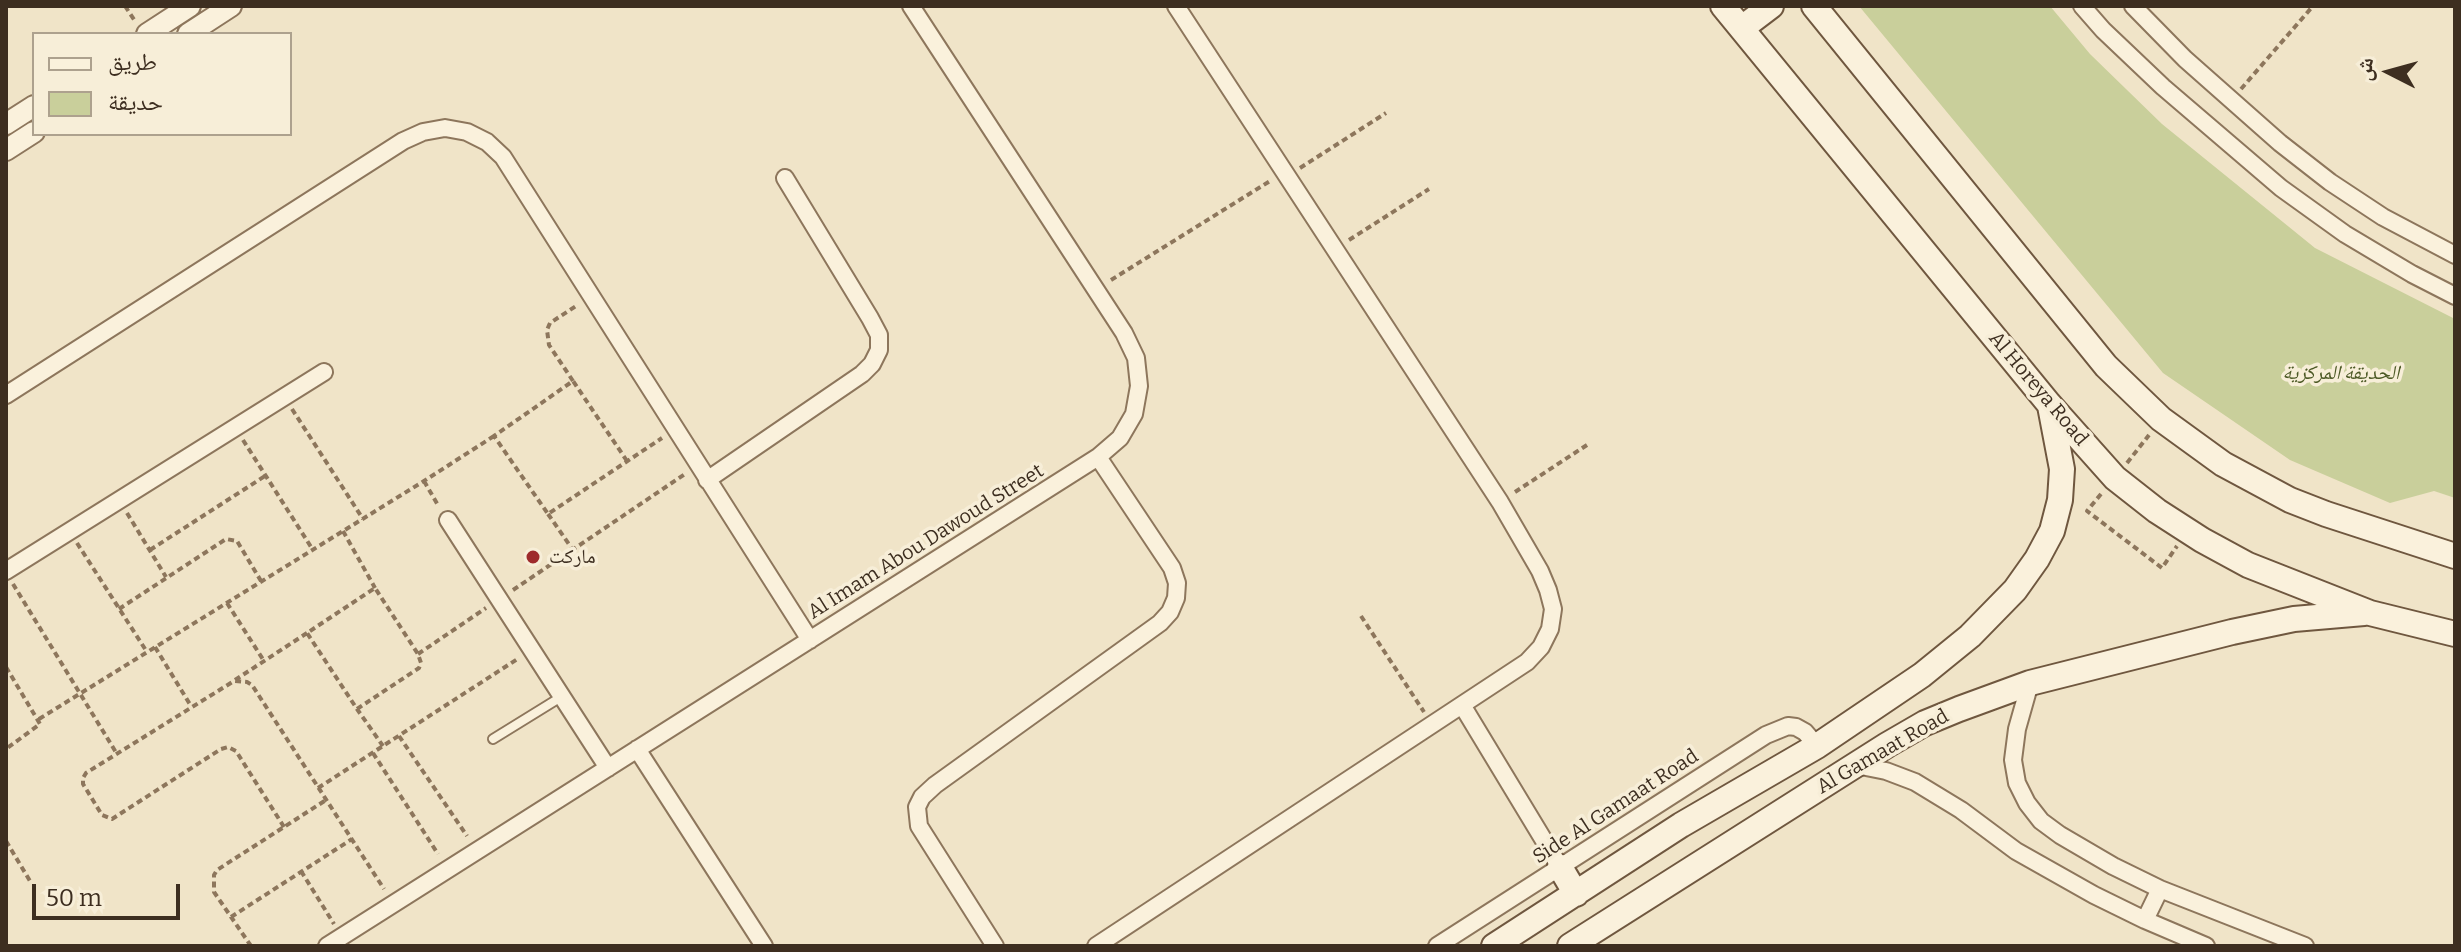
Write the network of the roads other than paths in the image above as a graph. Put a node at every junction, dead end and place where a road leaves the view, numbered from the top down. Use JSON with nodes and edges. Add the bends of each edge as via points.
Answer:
{"nodes":[{"id":1,"x":190,"y":6,"type":"edge"},
{"id":2,"x":231,"y":6,"type":"edge"},
{"id":3,"x":911,"y":6,"type":"edge"},
{"id":4,"x":1176,"y":6,"type":"edge"},
{"id":5,"x":1723,"y":6,"type":"edge"},
{"id":6,"x":1771,"y":6,"type":"edge"},
{"id":7,"x":1814,"y":6,"type":"edge"},
{"id":8,"x":2082,"y":6,"type":"edge"},
{"id":9,"x":2133,"y":6,"type":"edge"},
{"id":10,"x":1742,"y":28,"type":"junction"},
{"id":11,"x":150,"y":32,"type":"edge"},
{"id":12,"x":191,"y":32,"type":"edge"},
{"id":13,"x":32,"y":107,"type":"edge"},
{"id":14,"x":6,"y":124,"type":"edge"},
{"id":15,"x":32,"y":133,"type":"edge"},
{"id":16,"x":6,"y":150,"type":"edge"},
{"id":17,"x":785,"y":178,"type":"dead end"},
{"id":18,"x":2455,"y":255,"type":"edge"},
{"id":19,"x":2455,"y":296,"type":"edge"},
{"id":20,"x":324,"y":372,"type":"dead end"},
{"id":21,"x":6,"y":395,"type":"edge"},
{"id":22,"x":2049,"y":404,"type":"junction"},
{"id":23,"x":1098,"y":457,"type":"junction"},
{"id":24,"x":707,"y":480,"type":"junction"},
{"id":25,"x":448,"y":520,"type":"road end"},
{"id":26,"x":2455,"y":556,"type":"edge"},
{"id":27,"x":6,"y":572,"type":"edge"},
{"id":28,"x":2370,"y":613,"type":"junction"},
{"id":29,"x":2455,"y":634,"type":"edge"},
{"id":30,"x":810,"y":640,"type":"junction"},
{"id":31,"x":2030,"y":683,"type":"junction"},
{"id":32,"x":561,"y":697,"type":"junction"},
{"id":33,"x":1462,"y":705,"type":"junction"},
{"id":34,"x":493,"y":739,"type":"dead end"},
{"id":35,"x":1817,"y":746,"type":"junction"},
{"id":36,"x":637,"y":749,"type":"junction"},
{"id":37,"x":1856,"y":765,"type":"junction"},
{"id":38,"x":608,"y":768,"type":"junction"},
{"id":39,"x":1835,"y":779,"type":"junction"},
{"id":40,"x":1560,"y":867,"type":"junction"},
{"id":41,"x":2160,"y":889,"type":"junction"},
{"id":42,"x":1576,"y":894,"type":"junction"},
{"id":43,"x":2145,"y":920,"type":"junction"},
{"id":44,"x":335,"y":941,"type":"edge"},
{"id":45,"x":764,"y":946,"type":"edge"},
{"id":46,"x":995,"y":946,"type":"edge"},
{"id":47,"x":1096,"y":946,"type":"edge"},
{"id":48,"x":1437,"y":946,"type":"edge"},
{"id":49,"x":1494,"y":946,"type":"edge"},
{"id":50,"x":1570,"y":946,"type":"edge"},
{"id":51,"x":2206,"y":946,"type":"edge"},
{"id":52,"x":2305,"y":946,"type":"edge"}],
"edges":[{"from":1,"to":11,"type":"street"},
{"from":2,"to":12,"type":"street"},
{"from":3,"to":23,"type":"street","name":"Al Imam Abou Dawoud Street","via":[[1136,358],[1134,414],[1120,438]]},
{"from":4,"to":33,"type":"street","via":[[1500,502],[1548,590],[1553,609],[1541,647]]},
{"from":5,"to":10,"type":"main road","name":"Al Horeya Road"},
{"from":6,"to":10,"type":"main road"},
{"from":7,"to":26,"type":"main road","via":[[2106,366],[2161,419],[2223,464],[2290,500]]},
{"from":8,"to":19,"type":"street","via":[[2163,87],[2281,188],[2345,234]]},
{"from":9,"to":18,"type":"street","via":[[2185,59],[2330,182]]},
{"from":10,"to":22,"type":"main road","name":"Al Horeya Road"},
{"from":13,"to":14,"type":"street"},
{"from":15,"to":16,"type":"street"},
{"from":17,"to":24,"type":"street","via":[[870,318],[879,335],[879,350],[862,374]]},
{"from":20,"to":27,"type":"street"},
{"from":21,"to":24,"type":"street","via":[[403,141],[445,128],[467,132],[503,157]]},
{"from":22,"to":28,"type":"main road","name":"Al Horeya Road","via":[[2115,478],[2202,540],[2248,565]]},
{"from":22,"to":35,"type":"main road","name":"Al Gamaat Road","via":[[2062,469],[2060,500],[2037,559],[1970,636]]},
{"from":23,"to":30,"type":"street","name":"Al Imam Abou Dawoud Street"},
{"from":23,"to":46,"type":"street","via":[[1172,568],[1176,598],[1160,623],[922,797],[919,826]]},
{"from":24,"to":30,"type":"street"},
{"from":25,"to":32,"type":"street"},
{"from":28,"to":29,"type":"main road","name":"Al Horeya Road"},
{"from":28,"to":31,"type":"main road","name":"Al Gamaat Road","via":[[2294,619]]},
{"from":30,"to":36,"type":"street","name":"Al Imam Abou Dawoud Street"},
{"from":31,"to":37,"type":"main road","name":"Al Gamaat Road","via":[[1925,723]]},
{"from":31,"to":41,"type":"street","via":[[2013,760],[2027,803],[2060,835]]},
{"from":32,"to":34,"type":"lane"},
{"from":32,"to":38,"type":"street"},
{"from":33,"to":40,"type":"street"},
{"from":33,"to":47,"type":"street"},
{"from":35,"to":39,"type":"main road"},
{"from":35,"to":40,"type":"street","name":"Side Al Gamaat Road","via":[[1796,727],[1776,730]]},
{"from":35,"to":42,"type":"main road","name":"Al Gamaat Road"},
{"from":36,"to":38,"type":"street","name":"Al Imam Abou Dawoud Street"},
{"from":36,"to":45,"type":"street"},
{"from":37,"to":39,"type":"main road","name":"Al Gamaat Road"},
{"from":37,"to":43,"type":"street","via":[[1915,782],[2016,851]]},
{"from":38,"to":44,"type":"street","name":"Al Imam Abou Dawoud Street"},
{"from":39,"to":50,"type":"main road","name":"Al Gamaat Road"},
{"from":40,"to":42,"type":"main road"},
{"from":40,"to":48,"type":"street","name":"Side Al Gamaat Road"},
{"from":41,"to":43,"type":"street"},
{"from":41,"to":52,"type":"street"},
{"from":42,"to":49,"type":"main road","name":"Al Gamaat Road"},
{"from":43,"to":51,"type":"street"}]}
